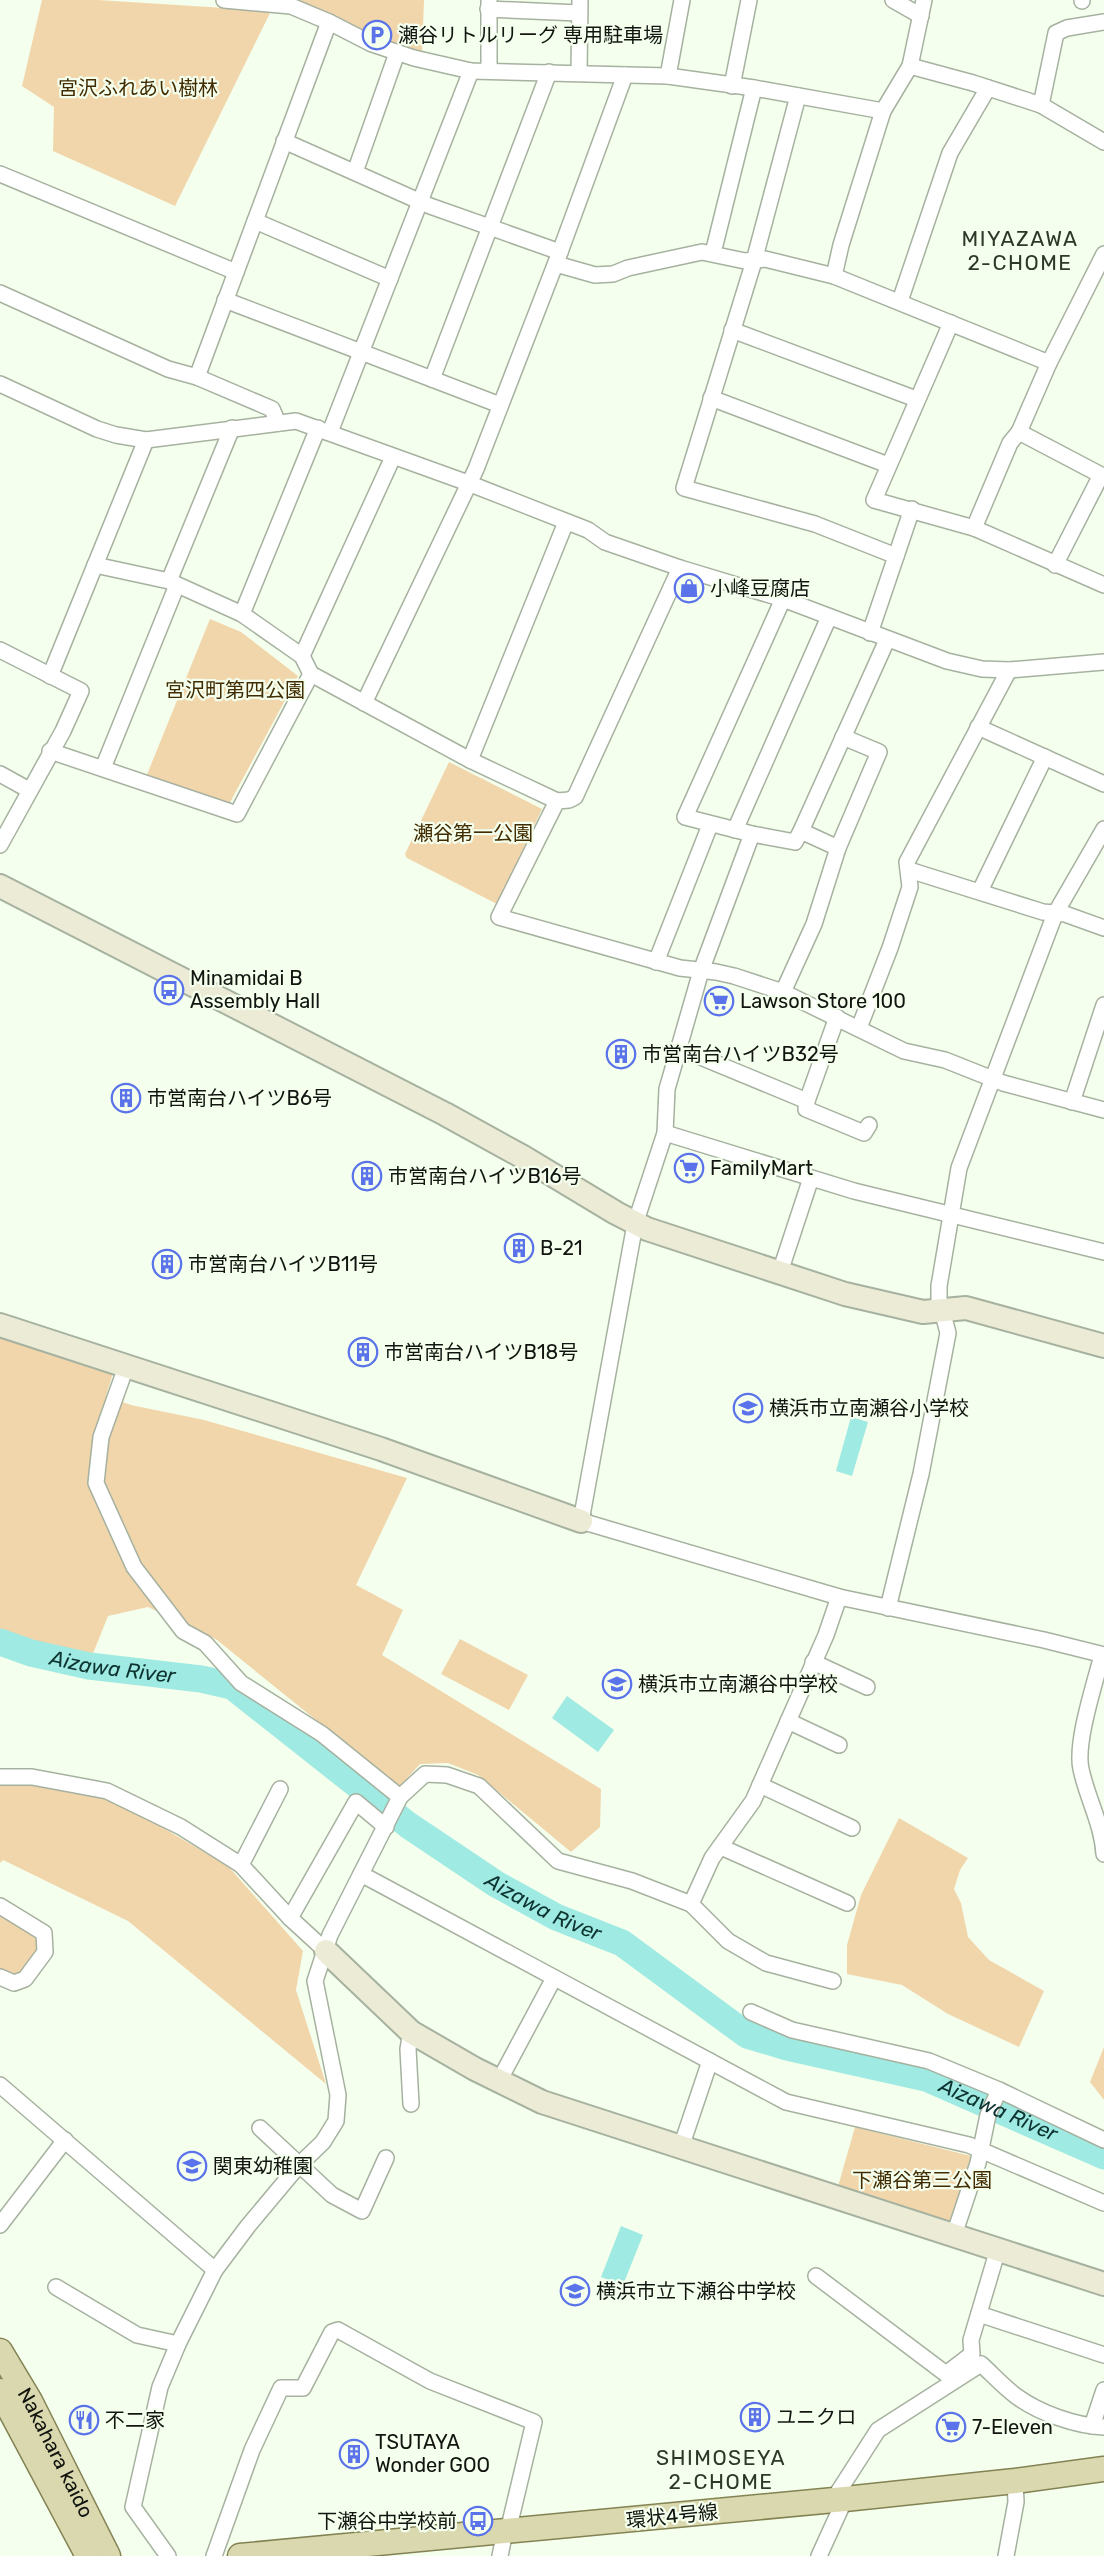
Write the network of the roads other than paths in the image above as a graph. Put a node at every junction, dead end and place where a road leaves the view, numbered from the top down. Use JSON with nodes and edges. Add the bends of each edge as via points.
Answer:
{"nodes":[{"id":1,"x":224,"y":0,"type":"edge"},
{"id":2,"x":682,"y":0,"type":"edge"},
{"id":3,"x":749,"y":0,"type":"edge"},
{"id":4,"x":893,"y":0,"type":"edge"},
{"id":5,"x":924,"y":0,"type":"edge"},
{"id":6,"x":488,"y":4,"type":"edge"},
{"id":7,"x":579,"y":6,"type":"edge"},
{"id":8,"x":921,"y":16,"type":"junction"},
{"id":9,"x":329,"y":22,"type":"junction"},
{"id":10,"x":1104,"y":22,"type":"edge"},
{"id":11,"x":397,"y":53,"type":"junction"},
{"id":12,"x":910,"y":66,"type":"junction"},
{"id":13,"x":489,"y":70,"type":"junction"},
{"id":14,"x":471,"y":71,"type":"junction"},
{"id":15,"x":549,"y":72,"type":"junction"},
{"id":16,"x":579,"y":73,"type":"junction"},
{"id":17,"x":625,"y":75,"type":"junction"},
{"id":18,"x":668,"y":76,"type":"junction"},
{"id":19,"x":732,"y":86,"type":"junction"},
{"id":20,"x":754,"y":88,"type":"junction"},
{"id":21,"x":988,"y":88,"type":"junction"},
{"id":22,"x":798,"y":96,"type":"junction"},
{"id":23,"x":1041,"y":105,"type":"junction"},
{"id":24,"x":883,"y":111,"type":"junction"},
{"id":25,"x":1103,"y":139,"type":"edge"},
{"id":26,"x":284,"y":141,"type":"junction"},
{"id":27,"x":355,"y":172,"type":"junction"},
{"id":28,"x":0,"y":174,"type":"edge"},
{"id":29,"x":420,"y":201,"type":"junction"},
{"id":30,"x":255,"y":221,"type":"junction"},
{"id":31,"x":490,"y":227,"type":"junction"},
{"id":32,"x":713,"y":253,"type":"junction"},
{"id":33,"x":1104,"y":254,"type":"edge"},
{"id":34,"x":558,"y":258,"type":"junction"},
{"id":35,"x":754,"y":261,"type":"junction"},
{"id":36,"x":236,"y":272,"type":"junction"},
{"id":37,"x":834,"y":276,"type":"junction"},
{"id":38,"x":390,"y":279,"type":"junction"},
{"id":39,"x":0,"y":293,"type":"edge"},
{"id":40,"x":225,"y":300,"type":"junction"},
{"id":41,"x":900,"y":301,"type":"junction"},
{"id":42,"x":951,"y":323,"type":"junction"},
{"id":43,"x":732,"y":330,"type":"junction"},
{"id":44,"x":361,"y":352,"type":"junction"},
{"id":45,"x":1049,"y":363,"type":"junction"},
{"id":46,"x":197,"y":377,"type":"junction"},
{"id":47,"x":432,"y":379,"type":"junction"},
{"id":48,"x":0,"y":384,"type":"edge"},
{"id":49,"x":711,"y":398,"type":"junction"},
{"id":50,"x":916,"y":399,"type":"junction"},
{"id":51,"x":500,"y":405,"type":"junction"},
{"id":52,"x":278,"y":423,"type":"junction"},
{"id":53,"x":232,"y":429,"type":"junction"},
{"id":54,"x":324,"y":430,"type":"junction"},
{"id":55,"x":1019,"y":432,"type":"junction"},
{"id":56,"x":146,"y":440,"type":"junction"},
{"id":57,"x":393,"y":457,"type":"junction"},
{"id":58,"x":888,"y":465,"type":"junction"},
{"id":59,"x":468,"y":483,"type":"junction"},
{"id":60,"x":912,"y":509,"type":"junction"},
{"id":61,"x":566,"y":522,"type":"junction"},
{"id":62,"x":974,"y":528,"type":"junction"},
{"id":63,"x":896,"y":556,"type":"junction"},
{"id":64,"x":1055,"y":565,"type":"junction"},
{"id":65,"x":95,"y":566,"type":"junction"},
{"id":66,"x":680,"y":568,"type":"junction"},
{"id":67,"x":173,"y":583,"type":"junction"},
{"id":68,"x":1104,"y":585,"type":"edge"},
{"id":69,"x":783,"y":599,"type":"junction"},
{"id":70,"x":242,"y":614,"type":"junction"},
{"id":71,"x":830,"y":617,"type":"junction"},
{"id":72,"x":870,"y":633,"type":"junction"},
{"id":73,"x":888,"y":640,"type":"junction"},
{"id":74,"x":0,"y":650,"type":"edge"},
{"id":75,"x":302,"y":656,"type":"junction"},
{"id":76,"x":1104,"y":662,"type":"edge"},
{"id":77,"x":1009,"y":670,"type":"junction"},
{"id":78,"x":311,"y":674,"type":"junction"},
{"id":79,"x":50,"y":676,"type":"junction"},
{"id":80,"x":364,"y":703,"type":"junction"},
{"id":81,"x":978,"y":727,"type":"junction"},
{"id":82,"x":843,"y":737,"type":"junction"},
{"id":83,"x":50,"y":751,"type":"junction"},
{"id":84,"x":1045,"y":758,"type":"junction"},
{"id":85,"x":471,"y":760,"type":"junction"},
{"id":86,"x":103,"y":768,"type":"junction"},
{"id":87,"x":0,"y":774,"type":"edge"},
{"id":88,"x":1104,"y":784,"type":"edge"},
{"id":89,"x":29,"y":790,"type":"junction"},
{"id":90,"x":557,"y":801,"type":"junction"},
{"id":91,"x":710,"y":825,"type":"junction"},
{"id":92,"x":1104,"y":829,"type":"edge"},
{"id":93,"x":735,"y":830,"type":"junction"},
{"id":94,"x":801,"y":831,"type":"junction"},
{"id":95,"x":752,"y":834,"type":"junction"},
{"id":96,"x":0,"y":845,"type":"edge"},
{"id":97,"x":838,"y":848,"type":"junction"},
{"id":98,"x":909,"y":870,"type":"junction"},
{"id":99,"x":0,"y":886,"type":"edge"},
{"id":100,"x":980,"y":891,"type":"junction"},
{"id":101,"x":1055,"y":914,"type":"junction"},
{"id":102,"x":1104,"y":928,"type":"edge"},
{"id":103,"x":656,"y":962,"type":"junction"},
{"id":104,"x":701,"y":971,"type":"junction"},
{"id":105,"x":783,"y":992,"type":"junction"},
{"id":106,"x":1104,"y":1005,"type":"edge"},
{"id":107,"x":837,"y":1017,"type":"junction"},
{"id":108,"x":859,"y":1028,"type":"junction"},
{"id":109,"x":679,"y":1048,"type":"junction"},
{"id":110,"x":993,"y":1079,"type":"junction"},
{"id":111,"x":807,"y":1101,"type":"junction"},
{"id":112,"x":1072,"y":1102,"type":"junction"},
{"id":113,"x":1104,"y":1110,"type":"edge"},
{"id":114,"x":869,"y":1125,"type":"dead end"},
{"id":115,"x":665,"y":1133,"type":"junction"},
{"id":116,"x":811,"y":1178,"type":"junction"},
{"id":117,"x":951,"y":1215,"type":"junction"},
{"id":118,"x":634,"y":1224,"type":"junction"},
{"id":119,"x":1104,"y":1252,"type":"edge"},
{"id":120,"x":780,"y":1272,"type":"junction"},
{"id":121,"x":943,"y":1310,"type":"junction"},
{"id":122,"x":0,"y":1325,"type":"edge"},
{"id":123,"x":1104,"y":1346,"type":"edge"},
{"id":124,"x":126,"y":1367,"type":"junction"},
{"id":125,"x":581,"y":1521,"type":"junction"},
{"id":126,"x":839,"y":1597,"type":"junction"},
{"id":127,"x":888,"y":1608,"type":"junction"},
{"id":128,"x":1103,"y":1655,"type":"edge"},
{"id":129,"x":813,"y":1662,"type":"junction"},
{"id":130,"x":867,"y":1688,"type":"dead end"},
{"id":131,"x":788,"y":1721,"type":"junction"},
{"id":132,"x":839,"y":1745,"type":"dead end"},
{"id":133,"x":0,"y":1777,"type":"edge"},
{"id":134,"x":760,"y":1785,"type":"junction"},
{"id":135,"x":280,"y":1789,"type":"dead end"},
{"id":136,"x":398,"y":1801,"type":"junction"},
{"id":137,"x":387,"y":1824,"type":"junction"},
{"id":138,"x":852,"y":1828,"type":"dead end"},
{"id":139,"x":721,"y":1847,"type":"junction"},
{"id":140,"x":1104,"y":1854,"type":"edge"},
{"id":141,"x":241,"y":1865,"type":"junction"},
{"id":142,"x":361,"y":1874,"type":"junction"},
{"id":143,"x":848,"y":1903,"type":"dead end"},
{"id":144,"x":691,"y":1904,"type":"junction"},
{"id":145,"x":0,"y":1906,"type":"edge"},
{"id":146,"x":290,"y":1918,"type":"junction"},
{"id":147,"x":326,"y":1951,"type":"junction"},
{"id":148,"x":0,"y":1977,"type":"edge"},
{"id":149,"x":554,"y":1978,"type":"junction"},
{"id":150,"x":833,"y":1981,"type":"dead end"},
{"id":151,"x":751,"y":2012,"type":"dead end"},
{"id":152,"x":411,"y":2032,"type":"junction"},
{"id":153,"x":710,"y":2061,"type":"junction"},
{"id":154,"x":499,"y":2081,"type":"junction"},
{"id":155,"x":0,"y":2085,"type":"edge"},
{"id":156,"x":998,"y":2093,"type":"junction"},
{"id":157,"x":411,"y":2104,"type":"dead end"},
{"id":158,"x":260,"y":2128,"type":"dead end"},
{"id":159,"x":1104,"y":2139,"type":"edge"},
{"id":160,"x":65,"y":2140,"type":"junction"},
{"id":161,"x":681,"y":2147,"type":"junction"},
{"id":162,"x":980,"y":2150,"type":"junction"},
{"id":163,"x":386,"y":2158,"type":"dead end"},
{"id":164,"x":299,"y":2165,"type":"junction"},
{"id":165,"x":1104,"y":2203,"type":"edge"},
{"id":166,"x":0,"y":2225,"type":"edge"},
{"id":167,"x":954,"y":2235,"type":"junction"},
{"id":168,"x":998,"y":2249,"type":"junction"},
{"id":169,"x":215,"y":2270,"type":"junction"},
{"id":170,"x":816,"y":2276,"type":"dead end"},
{"id":171,"x":1104,"y":2284,"type":"edge"},
{"id":172,"x":56,"y":2287,"type":"dead end"},
{"id":173,"x":979,"y":2314,"type":"junction"},
{"id":174,"x":178,"y":2344,"type":"junction"},
{"id":175,"x":0,"y":2351,"type":"edge"},
{"id":176,"x":1104,"y":2355,"type":"edge"},
{"id":177,"x":1104,"y":2390,"type":"edge"},
{"id":178,"x":0,"y":2391,"type":"edge"},
{"id":179,"x":1098,"y":2427,"type":"edge"},
{"id":180,"x":1104,"y":2469,"type":"edge"},
{"id":181,"x":1015,"y":2481,"type":"junction"},
{"id":182,"x":839,"y":2500,"type":"junction"},
{"id":183,"x":507,"y":2531,"type":"junction"},
{"id":184,"x":409,"y":2549,"type":"edge"},
{"id":185,"x":88,"y":2556,"type":"edge"},
{"id":186,"x":108,"y":2556,"type":"edge"},
{"id":187,"x":168,"y":2556,"type":"edge"},
{"id":188,"x":214,"y":2556,"type":"edge"},
{"id":189,"x":240,"y":2556,"type":"edge"},
{"id":190,"x":500,"y":2556,"type":"edge"},
{"id":191,"x":819,"y":2556,"type":"edge"},
{"id":192,"x":1006,"y":2556,"type":"edge"}],
"edges":[{"from":1,"to":9,"type":"street","via":[[291,6]]},
{"from":2,"to":18,"type":"street"},
{"from":3,"to":19,"type":"street"},
{"from":4,"to":8,"type":"street"},
{"from":5,"to":8,"type":"street"},
{"from":6,"to":7,"type":"street"},
{"from":6,"to":13,"type":"street"},
{"from":7,"to":16,"type":"street"},
{"from":8,"to":12,"type":"street"},
{"from":9,"to":11,"type":"street"},
{"from":9,"to":26,"type":"street"},
{"from":10,"to":23,"type":"street","via":[[1056,33]]},
{"from":11,"to":14,"type":"street"},
{"from":11,"to":27,"type":"street"},
{"from":12,"to":21,"type":"street"},
{"from":12,"to":24,"type":"street"},
{"from":13,"to":14,"type":"street"},
{"from":13,"to":15,"type":"street"},
{"from":14,"to":29,"type":"street"},
{"from":15,"to":16,"type":"street"},
{"from":15,"to":31,"type":"street"},
{"from":16,"to":17,"type":"street"},
{"from":17,"to":18,"type":"street"},
{"from":17,"to":34,"type":"street"},
{"from":18,"to":19,"type":"street"},
{"from":19,"to":20,"type":"street"},
{"from":20,"to":22,"type":"street"},
{"from":20,"to":32,"type":"street"},
{"from":21,"to":23,"type":"street"},
{"from":21,"to":41,"type":"street","via":[[950,153]]},
{"from":22,"to":24,"type":"street"},
{"from":22,"to":35,"type":"street"},
{"from":23,"to":25,"type":"street"},
{"from":24,"to":37,"type":"street"},
{"from":26,"to":27,"type":"street"},
{"from":26,"to":30,"type":"street"},
{"from":27,"to":29,"type":"street"},
{"from":28,"to":36,"type":"street"},
{"from":29,"to":31,"type":"street"},
{"from":29,"to":38,"type":"street"},
{"from":30,"to":36,"type":"street"},
{"from":30,"to":38,"type":"street"},
{"from":31,"to":34,"type":"street"},
{"from":31,"to":47,"type":"street"},
{"from":32,"to":34,"type":"street","via":[[595,275]]},
{"from":32,"to":35,"type":"street"},
{"from":33,"to":45,"type":"street"},
{"from":34,"to":51,"type":"street"},
{"from":35,"to":37,"type":"street","via":[[765,259]]},
{"from":35,"to":43,"type":"street"},
{"from":36,"to":40,"type":"street"},
{"from":37,"to":41,"type":"street"},
{"from":38,"to":44,"type":"street"},
{"from":39,"to":46,"type":"street","via":[[168,369]]},
{"from":40,"to":44,"type":"street"},
{"from":40,"to":46,"type":"street"},
{"from":41,"to":42,"type":"street"},
{"from":42,"to":45,"type":"street"},
{"from":42,"to":50,"type":"street"},
{"from":43,"to":49,"type":"street"},
{"from":43,"to":50,"type":"street"},
{"from":44,"to":47,"type":"street"},
{"from":44,"to":54,"type":"street"},
{"from":45,"to":55,"type":"street"},
{"from":46,"to":52,"type":"street","via":[[272,409]]},
{"from":47,"to":51,"type":"street"},
{"from":48,"to":56,"type":"street","via":[[98,429]]},
{"from":49,"to":58,"type":"street"},
{"from":49,"to":63,"type":"street","via":[[684,488],[815,524]]},
{"from":50,"to":58,"type":"street"},
{"from":51,"to":59,"type":"street"},
{"from":52,"to":53,"type":"street"},
{"from":52,"to":54,"type":"street","via":[[296,421]]},
{"from":53,"to":56,"type":"street"},
{"from":53,"to":67,"type":"street"},
{"from":54,"to":57,"type":"street"},
{"from":54,"to":70,"type":"street"},
{"from":55,"to":62,"type":"street","via":[[1010,443]]},
{"from":55,"to":64,"type":"street","via":[[1101,475]]},
{"from":56,"to":65,"type":"street"},
{"from":57,"to":59,"type":"street"},
{"from":57,"to":75,"type":"street"},
{"from":58,"to":60,"type":"street","via":[[874,500]]},
{"from":59,"to":61,"type":"street"},
{"from":59,"to":80,"type":"street"},
{"from":60,"to":62,"type":"street"},
{"from":60,"to":63,"type":"street"},
{"from":61,"to":66,"type":"street","via":[[605,542]]},
{"from":61,"to":85,"type":"street"},
{"from":62,"to":64,"type":"street"},
{"from":63,"to":72,"type":"street"},
{"from":64,"to":68,"type":"street"},
{"from":65,"to":67,"type":"street"},
{"from":65,"to":79,"type":"street"},
{"from":66,"to":69,"type":"street"},
{"from":66,"to":90,"type":"street","via":[[575,797]]},
{"from":67,"to":70,"type":"street"},
{"from":67,"to":86,"type":"street"},
{"from":69,"to":71,"type":"street"},
{"from":69,"to":91,"type":"street","via":[[685,818]]},
{"from":70,"to":75,"type":"street"},
{"from":71,"to":72,"type":"street"},
{"from":71,"to":93,"type":"street"},
{"from":72,"to":73,"type":"street"},
{"from":73,"to":77,"type":"street","via":[[947,661]]},
{"from":73,"to":82,"type":"street"},
{"from":74,"to":79,"type":"street"},
{"from":75,"to":78,"type":"street"},
{"from":76,"to":77,"type":"street"},
{"from":77,"to":81,"type":"street"},
{"from":78,"to":80,"type":"street"},
{"from":78,"to":86,"type":"street","via":[[237,814]]},
{"from":79,"to":83,"type":"street","via":[[81,691]]},
{"from":80,"to":85,"type":"street"},
{"from":81,"to":84,"type":"street"},
{"from":81,"to":98,"type":"street","via":[[907,862]]},
{"from":82,"to":94,"type":"street"},
{"from":82,"to":97,"type":"street","via":[[879,752]]},
{"from":83,"to":86,"type":"street"},
{"from":83,"to":89,"type":"street"},
{"from":84,"to":88,"type":"street"},
{"from":84,"to":100,"type":"street"},
{"from":85,"to":90,"type":"street"},
{"from":87,"to":89,"type":"street"},
{"from":89,"to":96,"type":"street"},
{"from":90,"to":103,"type":"street","via":[[499,917]]},
{"from":91,"to":93,"type":"street"},
{"from":91,"to":103,"type":"street"},
{"from":92,"to":101,"type":"street"},
{"from":93,"to":95,"type":"street"},
{"from":94,"to":95,"type":"street","via":[[795,842]]},
{"from":94,"to":97,"type":"street"},
{"from":95,"to":104,"type":"street"},
{"from":97,"to":105,"type":"street","via":[[814,924]]},
{"from":98,"to":100,"type":"street"},
{"from":98,"to":108,"type":"street","via":[[910,887]]},
{"from":99,"to":118,"type":"street","via":[[452,1118]]},
{"from":100,"to":101,"type":"street"},
{"from":101,"to":102,"type":"street"},
{"from":101,"to":110,"type":"street"},
{"from":103,"to":104,"type":"street"},
{"from":104,"to":105,"type":"street","via":[[734,976]]},
{"from":104,"to":109,"type":"street"},
{"from":105,"to":107,"type":"street"},
{"from":106,"to":112,"type":"street"},
{"from":107,"to":108,"type":"street"},
{"from":107,"to":111,"type":"street"},
{"from":108,"to":110,"type":"street","via":[[904,1051],[945,1060]]},
{"from":109,"to":111,"type":"street"},
{"from":109,"to":115,"type":"street","via":[[667,1089]]},
{"from":110,"to":112,"type":"street"},
{"from":110,"to":117,"type":"street","via":[[959,1168]]},
{"from":111,"to":114,"type":"street","via":[[806,1109],[864,1132]]},
{"from":112,"to":113,"type":"street"},
{"from":115,"to":116,"type":"street"},
{"from":115,"to":118,"type":"street"},
{"from":116,"to":117,"type":"street"},
{"from":116,"to":120,"type":"street"},
{"from":117,"to":119,"type":"street"},
{"from":117,"to":121,"type":"street","via":[[939,1286]]},
{"from":118,"to":120,"type":"street"},
{"from":118,"to":125,"type":"street"},
{"from":120,"to":121,"type":"street","via":[[845,1294],[923,1312]]},
{"from":121,"to":123,"type":"street","via":[[966,1308]]},
{"from":121,"to":127,"type":"street","via":[[946,1345],[921,1474]]},
{"from":122,"to":124,"type":"street"},
{"from":124,"to":125,"type":"street","via":[[381,1449]]},
{"from":124,"to":136,"type":"street","via":[[101,1437],[96,1483],[134,1567],[183,1631],[205,1643],[241,1683],[322,1734]]},
{"from":125,"to":126,"type":"street"},
{"from":126,"to":127,"type":"street"},
{"from":126,"to":129,"type":"street"},
{"from":127,"to":128,"type":"street"},
{"from":128,"to":140,"type":"street","via":[[1081,1744],[1080,1767],[1102,1832]]},
{"from":129,"to":130,"type":"street"},
{"from":129,"to":131,"type":"street"},
{"from":131,"to":132,"type":"street"},
{"from":131,"to":134,"type":"street"},
{"from":133,"to":141,"type":"street","via":[[32,1777],[107,1791],[181,1827]]},
{"from":134,"to":138,"type":"street"},
{"from":134,"to":139,"type":"street"},
{"from":135,"to":141,"type":"street"},
{"from":136,"to":137,"type":"street"},
{"from":136,"to":144,"type":"street","via":[[425,1774],[447,1775],[479,1786],[558,1861],[632,1881]]},
{"from":137,"to":142,"type":"street"},
{"from":137,"to":146,"type":"street","via":[[356,1802]]},
{"from":139,"to":143,"type":"street"},
{"from":139,"to":144,"type":"street"},
{"from":141,"to":146,"type":"street"},
{"from":142,"to":147,"type":"street"},
{"from":142,"to":149,"type":"street"},
{"from":144,"to":150,"type":"street","via":[[728,1941],[766,1963]]},
{"from":145,"to":148,"type":"street","via":[[44,1933],[45,1952],[25,1979],[14,1983]]},
{"from":146,"to":147,"type":"street"},
{"from":147,"to":152,"type":"street"},
{"from":147,"to":164,"type":"street","via":[[315,1981],[338,2095],[336,2121],[323,2142]]},
{"from":149,"to":153,"type":"street"},
{"from":149,"to":154,"type":"street"},
{"from":151,"to":156,"type":"street","via":[[792,2030],[929,2061]]},
{"from":152,"to":154,"type":"street"},
{"from":152,"to":157,"type":"street"},
{"from":153,"to":161,"type":"street"},
{"from":153,"to":162,"type":"street","via":[[786,2102]]},
{"from":154,"to":161,"type":"street","via":[[542,2102]]},
{"from":155,"to":160,"type":"street"},
{"from":156,"to":159,"type":"street"},
{"from":156,"to":162,"type":"street"},
{"from":158,"to":164,"type":"street"},
{"from":160,"to":166,"type":"street"},
{"from":160,"to":169,"type":"street"},
{"from":161,"to":167,"type":"street"},
{"from":162,"to":165,"type":"street"},
{"from":162,"to":167,"type":"street"},
{"from":163,"to":164,"type":"street","via":[[362,2211],[332,2195]]},
{"from":164,"to":169,"type":"street"},
{"from":167,"to":168,"type":"street"},
{"from":168,"to":171,"type":"street"},
{"from":168,"to":173,"type":"street"},
{"from":169,"to":174,"type":"street"},
{"from":170,"to":173,"type":"street","via":[[946,2374],[972,2354],[971,2340]]},
{"from":172,"to":174,"type":"street","via":[[137,2335]]},
{"from":173,"to":176,"type":"street"},
{"from":174,"to":187,"type":"street","via":[[160,2387],[134,2507]]},
{"from":175,"to":186,"type":"main road","name":"Nakahara kaido","via":[[30,2401]]},
{"from":177,"to":179,"type":"street"},
{"from":178,"to":185,"type":"main road","name":"Nakahara kaido"},
{"from":179,"to":182,"type":"street","via":[[1038,2409],[1016,2396],[981,2364],[878,2430]]},
{"from":180,"to":181,"type":"main road","name":"環状4号線"},
{"from":181,"to":182,"type":"main road","name":"環状4号線"},
{"from":181,"to":192,"type":"street","via":[[1016,2502]]},
{"from":182,"to":183,"type":"main road","name":"環状4号線"},
{"from":182,"to":191,"type":"street"},
{"from":183,"to":184,"type":"main road","name":"環状4号線"},
{"from":183,"to":188,"type":"street","via":[[534,2422],[430,2381],[338,2330],[332,2332],[303,2388],[281,2388],[252,2450]]},
{"from":183,"to":190,"type":"street"},
{"from":184,"to":189,"type":"main road","name":"環状4号線"}]}
